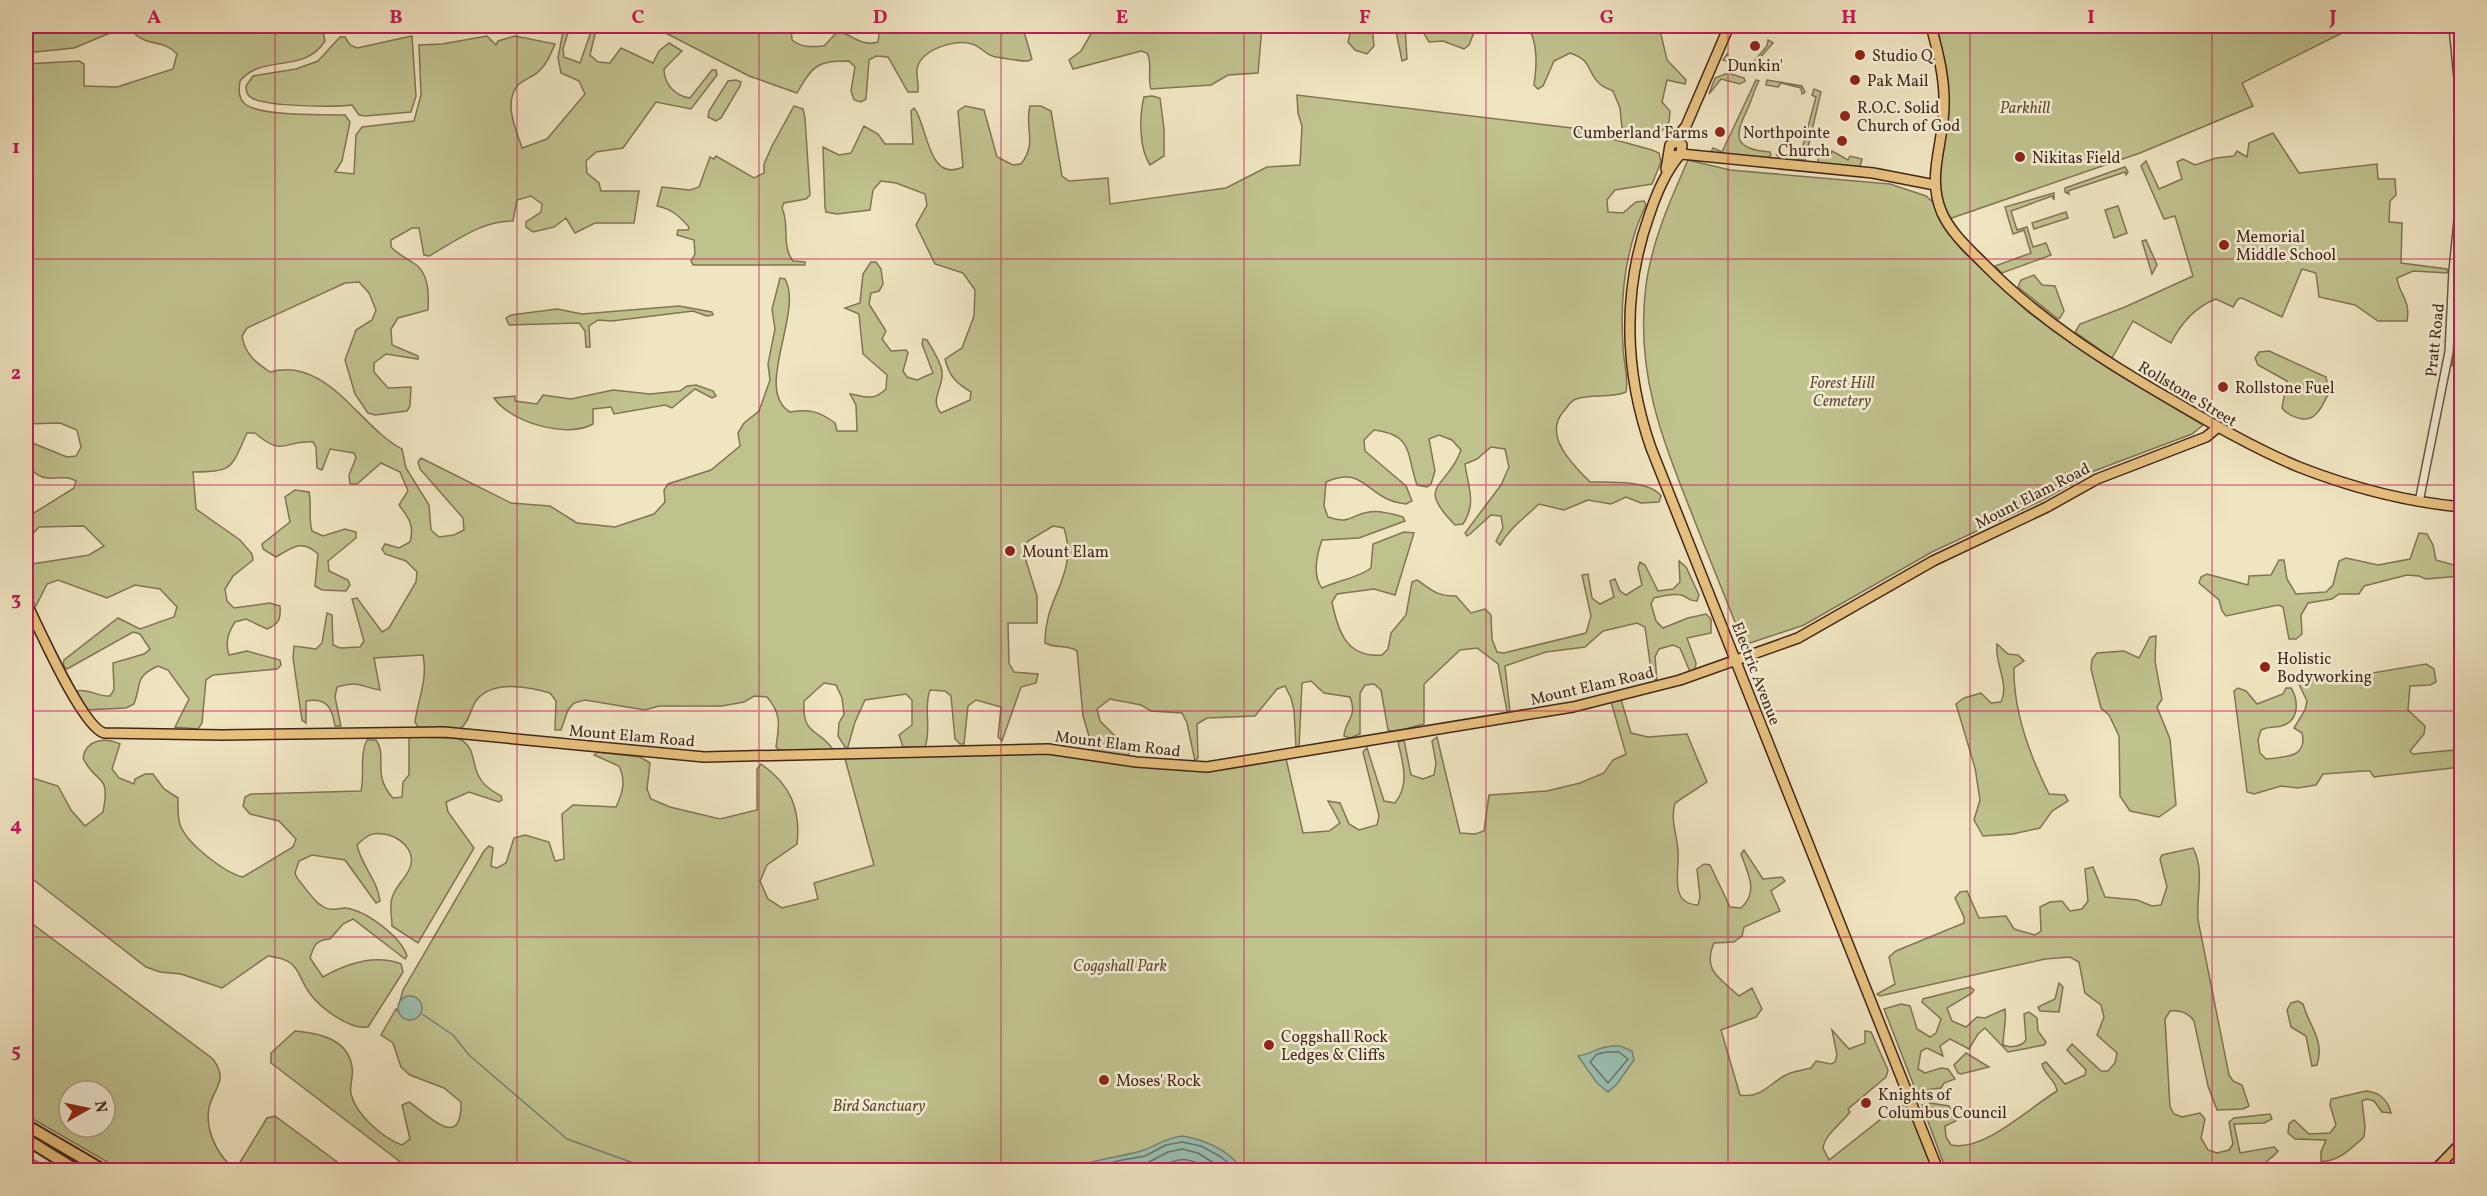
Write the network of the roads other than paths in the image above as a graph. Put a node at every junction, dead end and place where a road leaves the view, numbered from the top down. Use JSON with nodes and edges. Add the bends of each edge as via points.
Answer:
{"nodes":[{"id":1,"x":1729,"y":26,"type":"edge"},
{"id":2,"x":1931,"y":26,"type":"edge"},
{"id":3,"x":2453,"y":26,"type":"edge"},
{"id":4,"x":2462,"y":121,"type":"edge"},
{"id":5,"x":1678,"y":150,"type":"junction"},
{"id":6,"x":2462,"y":180,"type":"edge"},
{"id":7,"x":1935,"y":185,"type":"junction"},
{"id":8,"x":2217,"y":428,"type":"junction"},
{"id":9,"x":2419,"y":502,"type":"junction"},
{"id":10,"x":2462,"y":507,"type":"edge"},
{"id":11,"x":26,"y":602,"type":"edge"},
{"id":12,"x":1736,"y":659,"type":"junction"},
{"id":13,"x":26,"y":1125,"type":"edge"},
{"id":14,"x":26,"y":1139,"type":"edge"},
{"id":15,"x":2462,"y":1142,"type":"edge"},
{"id":16,"x":76,"y":1170,"type":"edge"},
{"id":17,"x":104,"y":1170,"type":"edge"},
{"id":18,"x":1938,"y":1170,"type":"edge"},
{"id":19,"x":2435,"y":1170,"type":"edge"}],
"edges":[{"from":1,"to":5,"type":"main road","name":"Electric Avenue"},
{"from":2,"to":7,"type":"main road","via":[[1944,94]]},
{"from":3,"to":4,"type":"street"},
{"from":5,"to":7,"type":"main road","via":[[1706,157],[1873,173]]},
{"from":5,"to":12,"type":"main road","name":"Electric Avenue","via":[[1646,224],[1633,274],[1629,325],[1633,382],[1648,439]]},
{"from":6,"to":9,"type":"street","name":"Pratt Road","via":[[2449,352]]},
{"from":7,"to":8,"type":"main road","name":"Rollstone Street","via":[[1946,220],[1970,250],[2034,309],[2118,368]]},
{"from":8,"to":9,"type":"main road","name":"Rollstone Street","via":[[2301,467]]},
{"from":8,"to":12,"type":"main road","name":"Mount Elam Road","via":[[2206,437],[2102,476],[2037,512],[1955,549],[1798,638]]},
{"from":9,"to":10,"type":"main road","name":"Rollstone Street"},
{"from":11,"to":12,"type":"main road","name":"Mount Elam Road","via":[[74,698],[100,732],[444,732],[704,757],[1048,749],[1136,762],[1207,767],[1574,707],[1666,684]]},
{"from":12,"to":18,"type":"main road","name":"Electric Avenue"},
{"from":13,"to":17,"type":"highway"},
{"from":14,"to":16,"type":"highway"},
{"from":15,"to":19,"type":"main road"}]}
